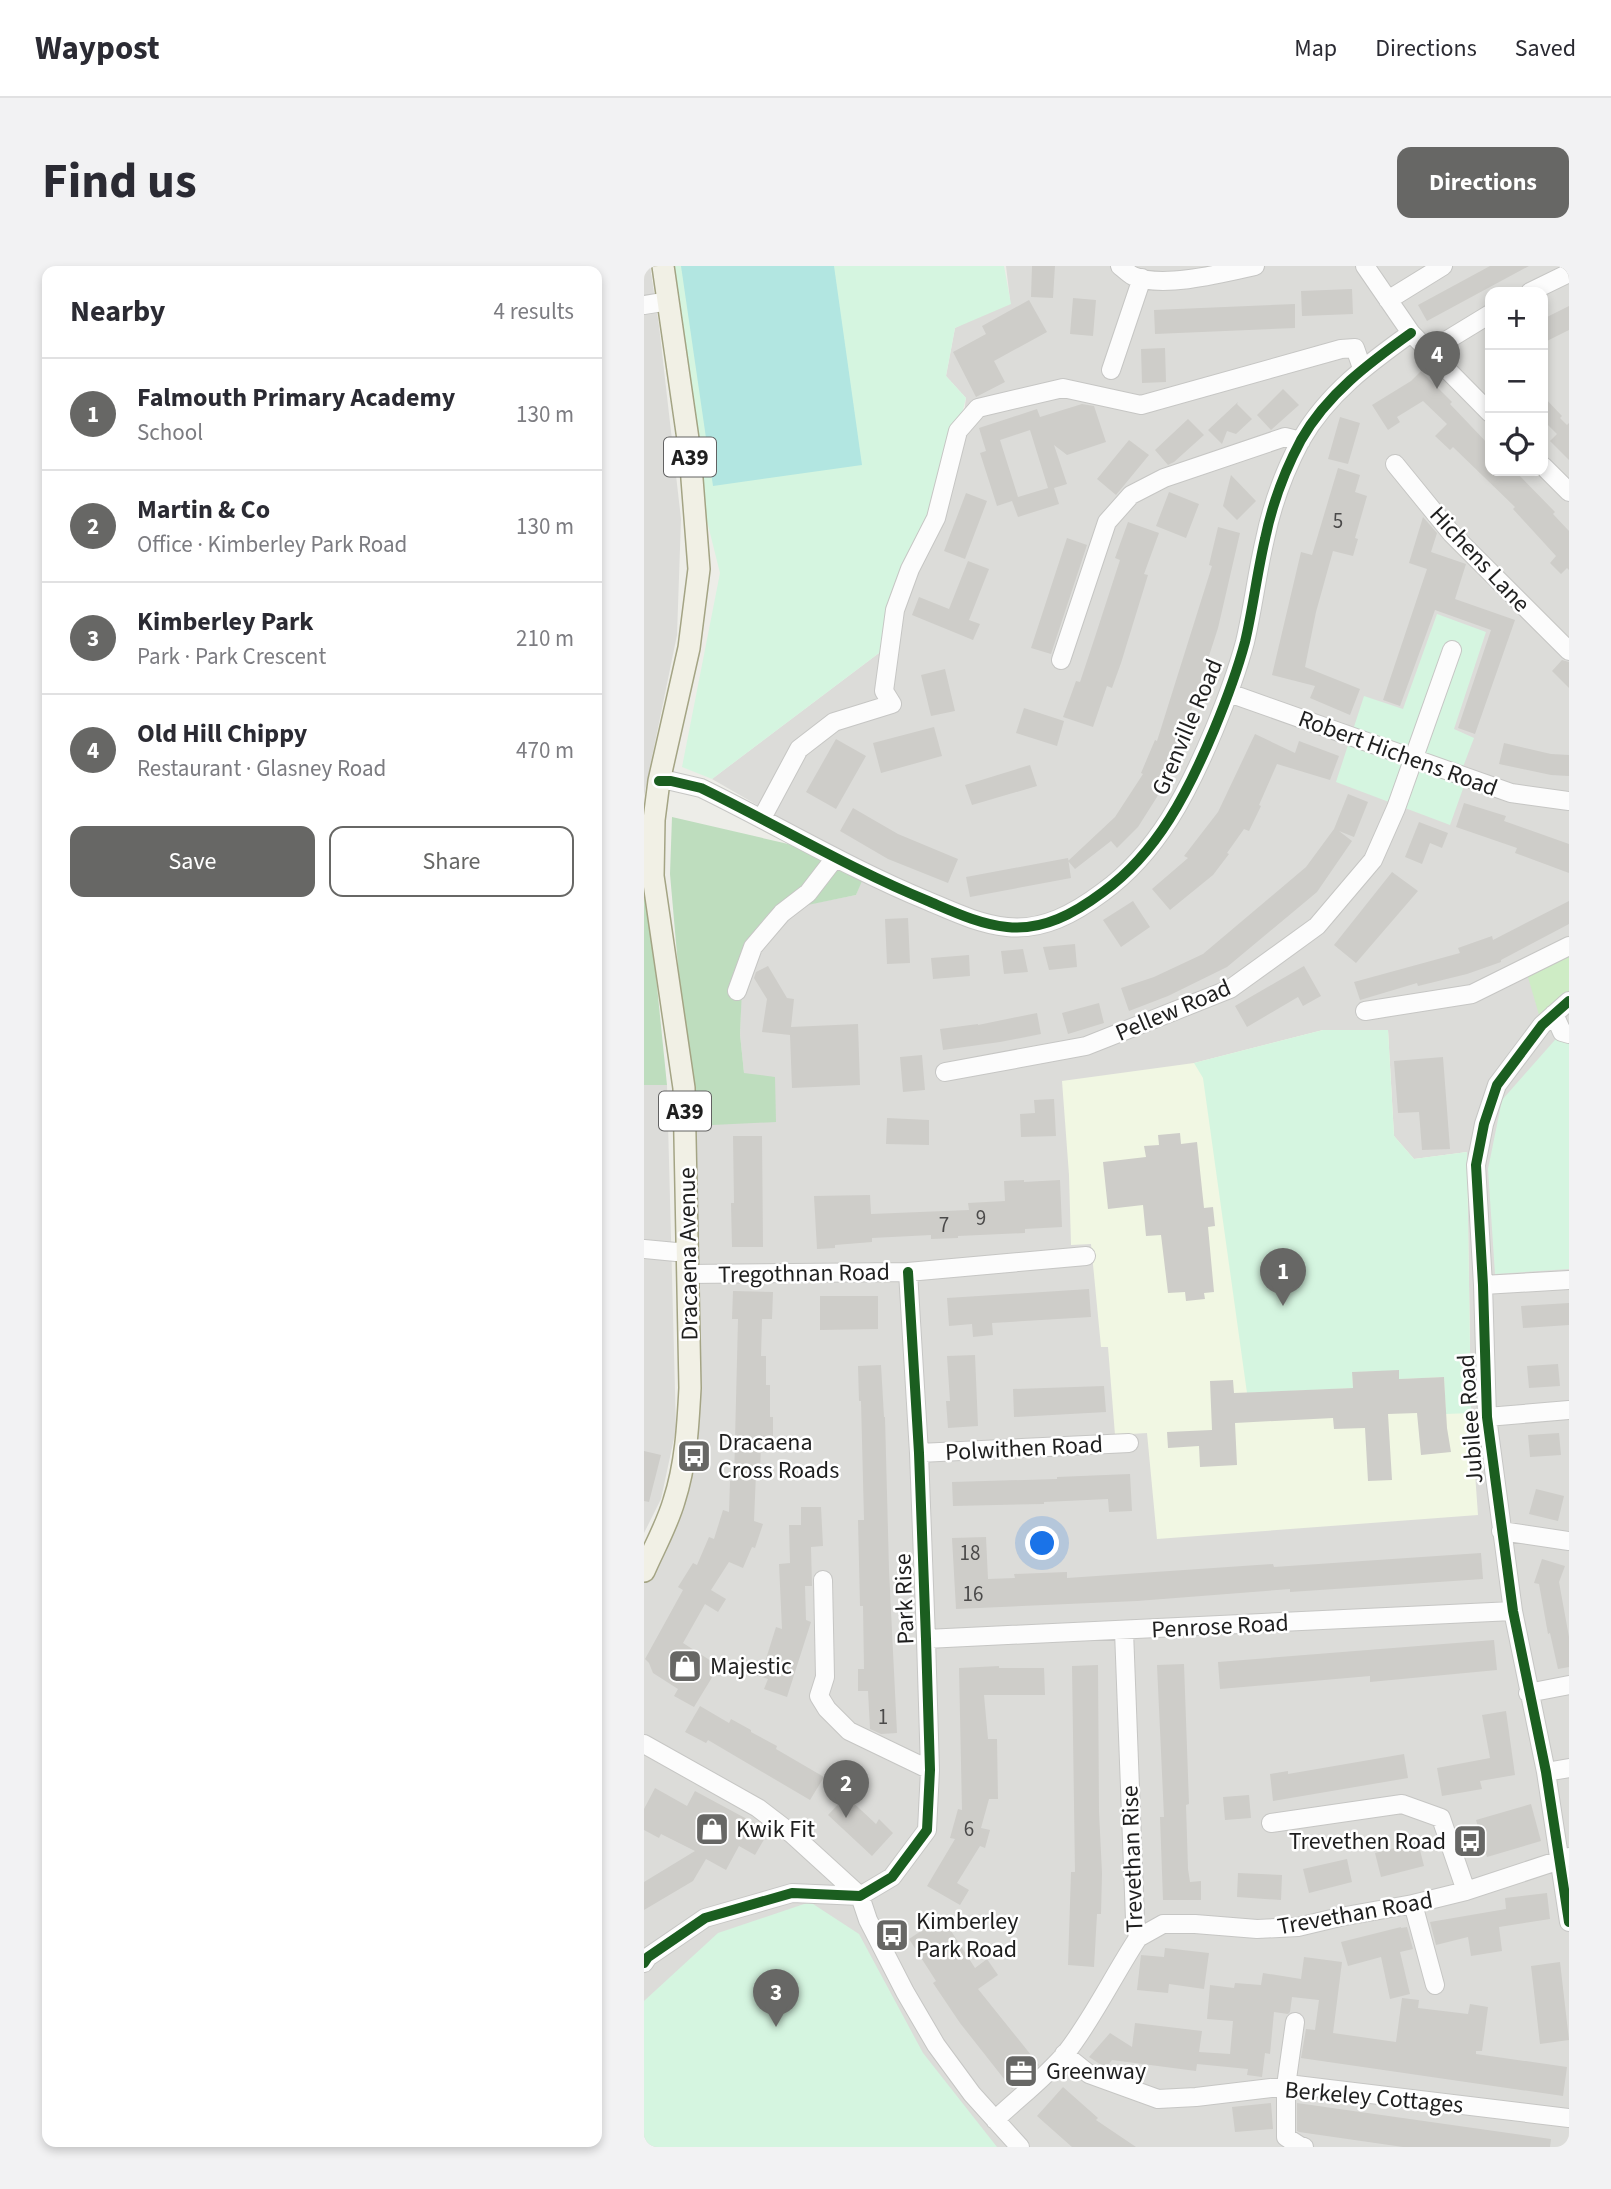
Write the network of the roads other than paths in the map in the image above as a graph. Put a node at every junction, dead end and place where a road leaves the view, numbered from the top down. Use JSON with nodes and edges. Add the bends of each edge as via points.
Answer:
{"nodes":[{"id":1,"x":663,"y":266,"type":"edge"},
{"id":2,"x":1120,"y":266,"type":"edge"},
{"id":3,"x":1255,"y":266,"type":"edge"},
{"id":4,"x":1365,"y":266,"type":"edge"},
{"id":5,"x":1443,"y":266,"type":"edge"},
{"id":6,"x":1569,"y":273,"type":"edge"},
{"id":7,"x":1142,"y":278,"type":"junction"},
{"id":8,"x":1540,"y":287,"type":"edge"},
{"id":9,"x":1388,"y":300,"type":"junction"},
{"id":10,"x":669,"y":301,"type":"junction"},
{"id":11,"x":644,"y":305,"type":"edge"},
{"id":12,"x":1485,"y":317,"type":"edge"},
{"id":13,"x":1411,"y":333,"type":"junction"},
{"id":14,"x":1432,"y":355,"type":"junction"},
{"id":15,"x":1362,"y":368,"type":"junction"},
{"id":16,"x":1111,"y":370,"type":"dead end"},
{"id":17,"x":1489,"y":413,"type":"edge"},
{"id":18,"x":1301,"y":441,"type":"junction"},
{"id":19,"x":1395,"y":464,"type":"dead end"},
{"id":20,"x":1548,"y":471,"type":"edge"},
{"id":21,"x":1569,"y":492,"type":"edge"},
{"id":22,"x":1452,"y":650,"type":"dead end"},
{"id":23,"x":1569,"y":651,"type":"edge"},
{"id":24,"x":1061,"y":660,"type":"dead end"},
{"id":25,"x":1229,"y":693,"type":"junction"},
{"id":26,"x":1413,"y":758,"type":"junction"},
{"id":27,"x":654,"y":783,"type":"edge"},
{"id":28,"x":1569,"y":801,"type":"edge"},
{"id":29,"x":762,"y":818,"type":"junction"},
{"id":30,"x":835,"y":858,"type":"junction"},
{"id":31,"x":1569,"y":946,"type":"edge"},
{"id":32,"x":737,"y":991,"type":"dead end"},
{"id":33,"x":1569,"y":1001,"type":"edge"},
{"id":34,"x":1366,"y":1011,"type":"dead end"},
{"id":35,"x":1554,"y":1014,"type":"junction"},
{"id":36,"x":1569,"y":1034,"type":"edge"},
{"id":37,"x":945,"y":1072,"type":"dead end"},
{"id":38,"x":644,"y":1248,"type":"edge"},
{"id":39,"x":688,"y":1250,"type":"junction"},
{"id":40,"x":1086,"y":1256,"type":"dead end"},
{"id":41,"x":908,"y":1272,"type":"junction"},
{"id":42,"x":688,"y":1274,"type":"junction"},
{"id":43,"x":1569,"y":1280,"type":"edge"},
{"id":44,"x":1483,"y":1285,"type":"junction"},
{"id":45,"x":1569,"y":1410,"type":"edge"},
{"id":46,"x":1487,"y":1417,"type":"junction"},
{"id":47,"x":1129,"y":1443,"type":"dead end"},
{"id":48,"x":919,"y":1453,"type":"junction"},
{"id":49,"x":1501,"y":1531,"type":"junction"},
{"id":50,"x":1569,"y":1541,"type":"edge"},
{"id":51,"x":644,"y":1571,"type":"edge"},
{"id":52,"x":822,"y":1580,"type":"dead end"},
{"id":53,"x":1513,"y":1611,"type":"junction"},
{"id":54,"x":1124,"y":1631,"type":"junction"},
{"id":55,"x":926,"y":1639,"type":"junction"},
{"id":56,"x":1569,"y":1685,"type":"edge"},
{"id":57,"x":1528,"y":1693,"type":"junction"},
{"id":58,"x":644,"y":1744,"type":"edge"},
{"id":59,"x":1569,"y":1769,"type":"edge"},
{"id":60,"x":930,"y":1770,"type":"junction"},
{"id":61,"x":1546,"y":1772,"type":"junction"},
{"id":62,"x":1271,"y":1823,"type":"dead end"},
{"id":63,"x":1564,"y":1858,"type":"edge"},
{"id":64,"x":1466,"y":1891,"type":"junction"},
{"id":65,"x":860,"y":1896,"type":"junction"},
{"id":66,"x":1413,"y":1905,"type":"junction"},
{"id":67,"x":1569,"y":1922,"type":"edge"},
{"id":68,"x":1138,"y":1938,"type":"junction"},
{"id":69,"x":644,"y":1963,"type":"edge"},
{"id":70,"x":1435,"y":1985,"type":"dead end"},
{"id":71,"x":1295,"y":2022,"type":"dead end"},
{"id":72,"x":1064,"y":2054,"type":"junction"},
{"id":73,"x":1286,"y":2086,"type":"junction"},
{"id":74,"x":1569,"y":2118,"type":"edge"},
{"id":75,"x":995,"y":2120,"type":"junction"},
{"id":76,"x":1020,"y":2147,"type":"edge"},
{"id":77,"x":1304,"y":2147,"type":"edge"}],
"edges":[{"from":1,"to":10,"type":"main road","name":"Dracaena Avenue","number":"A39"},
{"from":2,"to":7,"type":"street"},
{"from":3,"to":7,"type":"street","via":[[1157,282]]},
{"from":4,"to":9,"type":"street"},
{"from":5,"to":9,"type":"street"},
{"from":6,"to":8,"type":"street"},
{"from":7,"to":16,"type":"street"},
{"from":9,"to":13,"type":"street"},
{"from":10,"to":11,"type":"street"},
{"from":10,"to":27,"type":"main road","name":"Dracaena Avenue","number":"A39","via":[[690,453],[699,569],[689,648]]},
{"from":12,"to":14,"type":"street"},
{"from":13,"to":14,"type":"street"},
{"from":13,"to":15,"type":"street","name":"Grenville Road"},
{"from":14,"to":17,"type":"street"},
{"from":15,"to":18,"type":"street","name":"Grenville Road","via":[[1317,416]]},
{"from":15,"to":29,"type":"street","via":[[1356,348],[1341,349],[1142,405],[1063,388],[978,408],[958,430],[936,518],[895,610],[884,691],[892,704],[834,722],[799,749]]},
{"from":18,"to":24,"type":"street","via":[[1284,438],[1164,478],[1131,495],[1107,522]]},
{"from":18,"to":25,"type":"street","name":"Grenville Road","via":[[1276,499],[1245,642]]},
{"from":19,"to":23,"type":"street","name":"Hichens Lane","via":[[1452,534]]},
{"from":20,"to":21,"type":"street"},
{"from":22,"to":26,"type":"street","name":"Pellew Road"},
{"from":25,"to":26,"type":"street","name":"Robert Hichens Road"},
{"from":25,"to":30,"type":"street","name":"Grenville Road","via":[[1198,767],[1150,848],[1112,886],[1054,922],[1009,928],[979,923]]},
{"from":26,"to":28,"type":"street","name":"Robert Hichens Road","via":[[1511,793]]},
{"from":26,"to":37,"type":"street","name":"Pellew Road","via":[[1373,860],[1317,926],[1230,989],[1086,1046]]},
{"from":27,"to":29,"type":"street","name":"Grenville Road","via":[[671,781],[701,788]]},
{"from":27,"to":39,"type":"main road","name":"Dracaena Avenue","number":"A39","via":[[653,876],[684,1088]]},
{"from":29,"to":30,"type":"street","name":"Grenville Road"},
{"from":30,"to":32,"type":"street","via":[[808,893],[753,947]]},
{"from":31,"to":34,"type":"street","via":[[1472,994]]},
{"from":33,"to":35,"type":"street","name":"Jubilee Road"},
{"from":35,"to":36,"type":"street","via":[[1562,1032]]},
{"from":35,"to":44,"type":"street","name":"Jubilee Road","via":[[1497,1085],[1484,1124],[1476,1165]]},
{"from":38,"to":39,"type":"street"},
{"from":39,"to":42,"type":"main road","name":"Dracaena Avenue","number":"A39"},
{"from":40,"to":41,"type":"street","name":"Tregothnan Road"},
{"from":41,"to":42,"type":"street","name":"Tregothnan Road"},
{"from":41,"to":48,"type":"street","name":"Park Rise"},
{"from":42,"to":51,"type":"main road","name":"Dracaena Avenue","number":"A39","via":[[688,1427],[674,1502]]},
{"from":43,"to":44,"type":"street"},
{"from":44,"to":46,"type":"street","name":"Jubilee Road"},
{"from":45,"to":46,"type":"street"},
{"from":46,"to":49,"type":"street","name":"Jubilee Road"},
{"from":47,"to":48,"type":"street","name":"Polwithen Road"},
{"from":48,"to":55,"type":"street","name":"Park Rise"},
{"from":49,"to":50,"type":"street"},
{"from":49,"to":53,"type":"street","name":"Jubilee Road"},
{"from":52,"to":60,"type":"street","via":[[825,1677],[819,1696],[849,1731]]},
{"from":53,"to":54,"type":"street","name":"Penrose Road"},
{"from":53,"to":57,"type":"street","name":"Jubilee Road"},
{"from":54,"to":55,"type":"street","name":"Penrose Road"},
{"from":54,"to":68,"type":"street","name":"Trevethan Rise"},
{"from":55,"to":60,"type":"street","name":"Park Rise"},
{"from":56,"to":57,"type":"street"},
{"from":57,"to":61,"type":"street","name":"Jubilee Road"},
{"from":58,"to":65,"type":"street","via":[[758,1808]]},
{"from":59,"to":61,"type":"street"},
{"from":60,"to":65,"type":"street","name":"Park Rise","via":[[927,1830],[892,1877]]},
{"from":61,"to":63,"type":"street","name":"Jubilee Road"},
{"from":62,"to":64,"type":"street","via":[[1402,1804],[1441,1818]]},
{"from":63,"to":64,"type":"street","name":"Trevethan Road"},
{"from":63,"to":67,"type":"street","name":"Jubilee Road"},
{"from":64,"to":66,"type":"street","name":"Trevethan Road"},
{"from":65,"to":69,"type":"street","via":[[792,1893],[705,1918]]},
{"from":65,"to":75,"type":"street","via":[[868,1920],[936,2045]]},
{"from":66,"to":68,"type":"street","name":"Trevethan Road","via":[[1298,1927],[1163,1924]]},
{"from":66,"to":70,"type":"street"},
{"from":68,"to":72,"type":"street","name":"Trevethan Rise"},
{"from":71,"to":73,"type":"street"},
{"from":72,"to":73,"type":"street","name":"Berkeley Cottages","via":[[1089,2074],[1158,2099]]},
{"from":72,"to":75,"type":"street","name":"Trevethan Rise"},
{"from":73,"to":74,"type":"street","name":"Berkeley Cottages"},
{"from":73,"to":77,"type":"street","via":[[1286,2137]]},
{"from":75,"to":76,"type":"street"}]}
